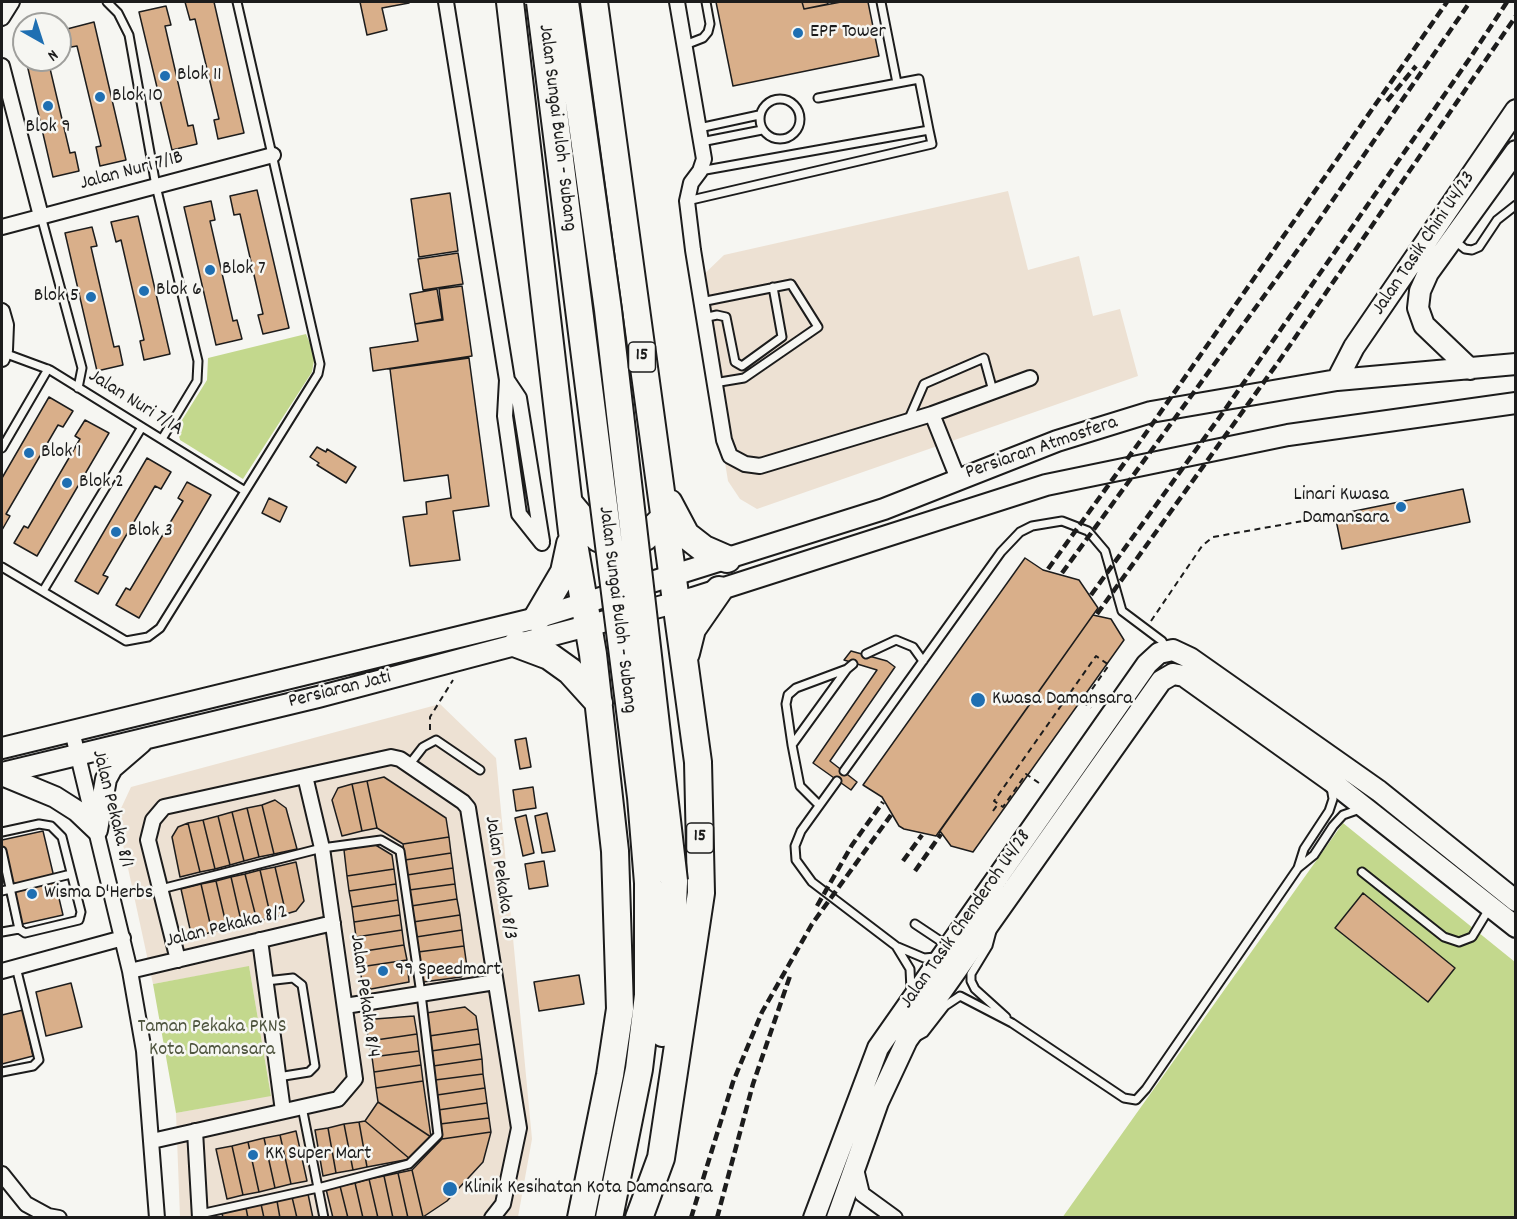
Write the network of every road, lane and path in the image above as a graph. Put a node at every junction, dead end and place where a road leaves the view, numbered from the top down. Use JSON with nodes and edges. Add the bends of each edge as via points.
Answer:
{"nodes":[{"id":1,"x":12,"y":2,"type":"edge"},
{"id":2,"x":107,"y":2,"type":"edge"},
{"id":3,"x":237,"y":2,"type":"edge"},
{"id":4,"x":446,"y":2,"type":"edge"},
{"id":5,"x":510,"y":2,"type":"edge"},
{"id":6,"x":540,"y":2,"type":"edge"},
{"id":7,"x":566,"y":2,"type":"edge"},
{"id":8,"x":594,"y":2,"type":"edge"},
{"id":9,"x":677,"y":2,"type":"edge"},
{"id":10,"x":706,"y":2,"type":"edge"},
{"id":11,"x":881,"y":2,"type":"edge"},
{"id":12,"x":2,"y":18,"type":"edge"},
{"id":13,"x":685,"y":45,"type":"junction"},
{"id":14,"x":2,"y":66,"type":"edge"},
{"id":15,"x":897,"y":83,"type":"junction"},
{"id":16,"x":818,"y":98,"type":"dead end"},
{"id":17,"x":1515,"y":111,"type":"edge"},
{"id":18,"x":759,"y":115,"type":"junction"},
{"id":19,"x":699,"y":128,"type":"junction"},
{"id":20,"x":762,"y":130,"type":"junction"},
{"id":21,"x":929,"y":130,"type":"junction"},
{"id":22,"x":701,"y":142,"type":"junction"},
{"id":23,"x":1515,"y":151,"type":"edge"},
{"id":24,"x":273,"y":155,"type":"junction"},
{"id":25,"x":700,"y":171,"type":"junction"},
{"id":26,"x":156,"y":186,"type":"junction"},
{"id":27,"x":687,"y":201,"type":"junction"},
{"id":28,"x":1515,"y":205,"type":"edge"},
{"id":29,"x":41,"y":216,"type":"junction"},
{"id":30,"x":2,"y":227,"type":"edge"},
{"id":31,"x":1453,"y":239,"type":"junction"},
{"id":32,"x":773,"y":287,"type":"junction"},
{"id":33,"x":700,"y":302,"type":"junction"},
{"id":34,"x":2,"y":311,"type":"edge"},
{"id":35,"x":703,"y":318,"type":"junction"},
{"id":36,"x":3,"y":356,"type":"edge"},
{"id":37,"x":1515,"y":364,"type":"edge"},
{"id":38,"x":48,"y":369,"type":"junction"},
{"id":39,"x":1470,"y":369,"type":"junction"},
{"id":40,"x":1030,"y":378,"type":"dead end"},
{"id":41,"x":507,"y":380,"type":"junction"},
{"id":42,"x":1337,"y":380,"type":"junction"},
{"id":43,"x":714,"y":383,"type":"junction"},
{"id":44,"x":78,"y":388,"type":"junction"},
{"id":45,"x":993,"y":392,"type":"junction"},
{"id":46,"x":1515,"y":403,"type":"edge"},
{"id":47,"x":932,"y":414,"type":"junction"},
{"id":48,"x":908,"y":421,"type":"junction"},
{"id":49,"x":142,"y":428,"type":"junction"},
{"id":50,"x":162,"y":440,"type":"junction"},
{"id":51,"x":2,"y":448,"type":"edge"},
{"id":52,"x":958,"y":479,"type":"junction"},
{"id":53,"x":659,"y":481,"type":"junction"},
{"id":54,"x":245,"y":491,"type":"junction"},
{"id":55,"x":568,"y":501,"type":"junction"},
{"id":56,"x":664,"y":518,"type":"junction"},
{"id":57,"x":1320,"y":518,"type":"dead end"},
{"id":58,"x":572,"y":532,"type":"junction"},
{"id":59,"x":727,"y":559,"type":"junction"},
{"id":60,"x":2,"y":567,"type":"edge"},
{"id":61,"x":672,"y":576,"type":"junction"},
{"id":62,"x":719,"y":590,"type":"junction"},
{"id":63,"x":44,"y":591,"type":"junction"},
{"id":64,"x":676,"y":602,"type":"junction"},
{"id":65,"x":586,"y":614,"type":"junction"},
{"id":66,"x":537,"y":618,"type":"junction"},
{"id":67,"x":1146,"y":629,"type":"junction"},
{"id":68,"x":517,"y":644,"type":"junction"},
{"id":69,"x":1167,"y":650,"type":"junction"},
{"id":70,"x":866,"y":654,"type":"dead end"},
{"id":71,"x":467,"y":657,"type":"junction"},
{"id":72,"x":923,"y":661,"type":"junction"},
{"id":73,"x":686,"y":669,"type":"junction"},
{"id":74,"x":1173,"y":674,"type":"junction"},
{"id":75,"x":599,"y":703,"type":"junction"},
{"id":76,"x":1091,"y":708,"type":"dead end"},
{"id":77,"x":72,"y":731,"type":"junction"},
{"id":78,"x":151,"y":736,"type":"junction"},
{"id":79,"x":430,"y":741,"type":"junction"},
{"id":80,"x":792,"y":745,"type":"junction"},
{"id":81,"x":2,"y":748,"type":"edge"},
{"id":82,"x":78,"y":756,"type":"junction"},
{"id":83,"x":409,"y":765,"type":"junction"},
{"id":84,"x":480,"y":770,"type":"dead end"},
{"id":85,"x":844,"y":771,"type":"dead end"},
{"id":86,"x":2,"y":774,"type":"edge"},
{"id":87,"x":305,"y":776,"type":"junction"},
{"id":88,"x":837,"y":781,"type":"dead end"},
{"id":89,"x":1330,"y":781,"type":"junction"},
{"id":90,"x":1039,"y":783,"type":"dead end"},
{"id":91,"x":1379,"y":791,"type":"junction"},
{"id":92,"x":999,"y":804,"type":"junction"},
{"id":93,"x":819,"y":805,"type":"junction"},
{"id":94,"x":1366,"y":808,"type":"junction"},
{"id":95,"x":993,"y":811,"type":"dead end"},
{"id":96,"x":97,"y":830,"type":"junction"},
{"id":97,"x":2,"y":832,"type":"edge"},
{"id":98,"x":322,"y":848,"type":"junction"},
{"id":99,"x":2,"y":851,"type":"edge"},
{"id":100,"x":1298,"y":868,"type":"junction"},
{"id":101,"x":1362,"y":872,"type":"dead end"},
{"id":102,"x":72,"y":874,"type":"junction"},
{"id":103,"x":10,"y":889,"type":"junction"},
{"id":104,"x":160,"y":889,"type":"junction"},
{"id":105,"x":2,"y":891,"type":"edge"},
{"id":106,"x":1515,"y":901,"type":"edge"},
{"id":107,"x":1491,"y":907,"type":"junction"},
{"id":108,"x":993,"y":920,"type":"junction"},
{"id":109,"x":333,"y":923,"type":"junction"},
{"id":110,"x":915,"y":924,"type":"dead end"},
{"id":111,"x":1515,"y":927,"type":"edge"},
{"id":112,"x":19,"y":929,"type":"junction"},
{"id":113,"x":2,"y":932,"type":"edge"},
{"id":114,"x":123,"y":938,"type":"junction"},
{"id":115,"x":260,"y":940,"type":"junction"},
{"id":116,"x":896,"y":946,"type":"junction"},
{"id":117,"x":945,"y":950,"type":"junction"},
{"id":118,"x":178,"y":960,"type":"junction"},
{"id":119,"x":16,"y":967,"type":"junction"},
{"id":120,"x":2,"y":971,"type":"edge"},
{"id":121,"x":130,"y":971,"type":"junction"},
{"id":122,"x":266,"y":981,"type":"junction"},
{"id":123,"x":495,"y":982,"type":"junction"},
{"id":124,"x":421,"y":994,"type":"junction"},
{"id":125,"x":907,"y":1004,"type":"junction"},
{"id":126,"x":345,"y":1006,"type":"junction"},
{"id":127,"x":1011,"y":1023,"type":"junction"},
{"id":128,"x":907,"y":1040,"type":"junction"},
{"id":129,"x":2,"y":1072,"type":"edge"},
{"id":130,"x":278,"y":1077,"type":"junction"},
{"id":131,"x":302,"y":1107,"type":"junction"},
{"id":132,"x":283,"y":1112,"type":"junction"},
{"id":133,"x":195,"y":1131,"type":"junction"},
{"id":134,"x":152,"y":1141,"type":"junction"},
{"id":135,"x":856,"y":1165,"type":"junction"},
{"id":136,"x":2,"y":1174,"type":"edge"},
{"id":137,"x":318,"y":1188,"type":"junction"},
{"id":138,"x":862,"y":1194,"type":"junction"},
{"id":139,"x":26,"y":1204,"type":"junction"},
{"id":140,"x":640,"y":1212,"type":"edge"},
{"id":141,"x":839,"y":1213,"type":"edge"},
{"id":142,"x":200,"y":1216,"type":"edge"},
{"id":143,"x":21,"y":1218,"type":"edge"},
{"id":144,"x":59,"y":1218,"type":"edge"},
{"id":145,"x":158,"y":1218,"type":"edge"},
{"id":146,"x":324,"y":1218,"type":"edge"},
{"id":147,"x":492,"y":1218,"type":"edge"},
{"id":148,"x":581,"y":1218,"type":"edge"},
{"id":149,"x":609,"y":1218,"type":"edge"},
{"id":150,"x":814,"y":1218,"type":"edge"},
{"id":151,"x":895,"y":1218,"type":"edge"}],
"edges":[{"from":1,"to":12,"type":"street"},
{"from":2,"to":26,"type":"lane","via":[[118,13],[129,35]]},
{"from":3,"to":24,"type":"lane"},
{"from":4,"to":41,"type":"street"},
{"from":5,"to":55,"type":"highway","name":"Jalan Sungai Buloh - Subang"},
{"from":6,"to":149,"type":"highway","name":"Jalan Sungai Buloh - Subang","bridge":true,"via":[[641,797],[648,883],[647,1006],[639,1069]]},
{"from":7,"to":140,"type":"highway","name":"Jalan Sungai Buloh - Subang","bridge":true,"via":[[608,310],[674,881],[671,958],[648,1177]]},
{"from":8,"to":53,"type":"highway","name":"Jalan Sungai Buloh - Subang","number":"15"},
{"from":9,"to":13,"type":"street"},
{"from":10,"to":13,"type":"lane","via":[[708,32]]},
{"from":11,"to":15,"type":"lane"},
{"from":13,"to":19,"type":"street"},
{"from":14,"to":29,"type":"street"},
{"from":15,"to":16,"type":"lane"},
{"from":15,"to":21,"type":"lane","via":[[919,79]]},
{"from":17,"to":42,"type":"main road","name":"Jalan Tasik Chini U4/23","via":[[1354,347]]},
{"from":18,"to":19,"type":"lane"},
{"from":18,"to":20,"type":"lane"},
{"from":18,"to":20,"type":"lane","via":[[767,103],[780,98],[793,103],[800,114],[798,128],[788,137],[774,138]]},
{"from":19,"to":22,"type":"street"},
{"from":20,"to":22,"type":"lane"},
{"from":21,"to":25,"type":"lane"},
{"from":21,"to":27,"type":"lane","via":[[932,144]]},
{"from":22,"to":25,"type":"street","via":[[704,159]]},
{"from":23,"to":31,"type":"main road","name":"Jalan Tasik Chini U4/23"},
{"from":24,"to":26,"type":"street","name":"Jalan Nuri 7/1B"},
{"from":24,"to":54,"type":"lane","via":[[320,364],[318,374]]},
{"from":25,"to":27,"type":"street","via":[[691,183]]},
{"from":26,"to":29,"type":"street","name":"Jalan Nuri 7/1B"},
{"from":26,"to":50,"type":"lane","via":[[198,361],[197,381]]},
{"from":27,"to":33,"type":"street"},
{"from":28,"to":31,"type":"lane","via":[[1497,220],[1479,247],[1465,249]]},
{"from":29,"to":30,"type":"street","name":"Jalan Nuri 7/1B"},
{"from":29,"to":44,"type":"lane","via":[[82,368]]},
{"from":31,"to":39,"type":"main road","name":"Jalan Tasik Chini U4/23","via":[[1428,273],[1418,308],[1424,325]]},
{"from":32,"to":33,"type":"lane"},
{"from":32,"to":35,"type":"lane","via":[[782,337],[742,366],[735,362],[726,317]]},
{"from":32,"to":43,"type":"lane","via":[[791,284],[818,327],[744,378]]},
{"from":33,"to":35,"type":"street"},
{"from":34,"to":36,"type":"street","via":[[6,325]]},
{"from":35,"to":43,"type":"street"},
{"from":36,"to":38,"type":"lane","name":"Jalan Nuri 7/1A"},
{"from":37,"to":39,"type":"main road","name":"Persiaran Atmosfera"},
{"from":38,"to":44,"type":"lane","name":"Jalan Nuri 7/1A"},
{"from":38,"to":51,"type":"lane"},
{"from":39,"to":42,"type":"main road","name":"Persiaran Atmosfera"},
{"from":40,"to":45,"type":"street"},
{"from":41,"to":41,"type":"street","via":[[505,416],[519,514],[542,543],[519,398]]},
{"from":42,"to":52,"type":"main road","name":"Persiaran Atmosfera","via":[[1150,412],[1057,441]]},
{"from":43,"to":48,"type":"street","via":[[730,456],[745,464],[760,466]]},
{"from":44,"to":49,"type":"lane","name":"Jalan Nuri 7/1A"},
{"from":45,"to":47,"type":"street"},
{"from":45,"to":48,"type":"lane","via":[[984,358],[924,384]]},
{"from":46,"to":62,"type":"main road","name":"Persiaran Atmosfera","via":[[1288,435],[1046,485]]},
{"from":47,"to":48,"type":"street"},
{"from":47,"to":52,"type":"street"},
{"from":49,"to":50,"type":"lane","name":"Jalan Nuri 7/1A"},
{"from":49,"to":63,"type":"lane"},
{"from":50,"to":54,"type":"lane","name":"Jalan Nuri 7/1A"},
{"from":52,"to":59,"type":"main road","name":"Persiaran Atmosfera","via":[[884,509]]},
{"from":53,"to":56,"type":"highway","name":"Jalan Sungai Buloh - Subang","number":"15"},
{"from":53,"to":59,"type":"highway","via":[[686,535]]},
{"from":54,"to":63,"type":"lane","via":[[160,628],[148,637],[126,640]]},
{"from":55,"to":56,"type":"highway","via":[[597,538],[612,544],[630,545],[638,541]]},
{"from":55,"to":58,"type":"highway","name":"Jalan Sungai Buloh - Subang"},
{"from":56,"to":61,"type":"highway","name":"Jalan Sungai Buloh - Subang","number":"15"},
{"from":57,"to":67,"type":"path","via":[[1213,537],[1202,546]]},
{"from":58,"to":65,"type":"highway","name":"Jalan Sungai Buloh - Subang"},
{"from":58,"to":66,"type":"highway","name":"Jalan Sungai Buloh - Subang","via":[[564,572]]},
{"from":59,"to":61,"type":"main road","name":"Persiaran Atmosfera"},
{"from":60,"to":63,"type":"lane"},
{"from":61,"to":64,"type":"highway","name":"Jalan Sungai Buloh - Subang","number":"15"},
{"from":61,"to":65,"type":"main road","name":"Persiaran Atmosfera"},
{"from":62,"to":64,"type":"main road","name":"Persiaran Atmosfera"},
{"from":62,"to":73,"type":"highway","via":[[692,629]]},
{"from":64,"to":65,"type":"main road","name":"Persiaran Jati"},
{"from":64,"to":73,"type":"highway","name":"Jalan Sungai Buloh - Subang","number":"15"},
{"from":65,"to":66,"type":"main road","name":"Persiaran Jati"},
{"from":65,"to":68,"type":"main road","name":"Persiaran Jati"},
{"from":65,"to":75,"type":"highway","name":"Jalan Sungai Buloh - Subang"},
{"from":66,"to":77,"type":"main road","name":"Persiaran Jati"},
{"from":67,"to":69,"type":"lane"},
{"from":67,"to":72,"type":"lane","via":[[1119,605],[1109,561],[1098,541],[1073,523],[1045,522],[1020,532],[1001,552]]},
{"from":68,"to":71,"type":"main road","name":"Persiaran Jati"},
{"from":68,"to":75,"type":"highway","via":[[549,656],[570,671]]},
{"from":69,"to":74,"type":"main road"},
{"from":69,"to":91,"type":"main road","via":[[1191,658]]},
{"from":69,"to":117,"type":"main road","name":"Jalan Tasik Chenderoh U4/28","via":[[1147,664]]},
{"from":70,"to":72,"type":"lane","via":[[896,640],[913,648]]},
{"from":71,"to":78,"type":"main road","name":"Persiaran Jati"},
{"from":71,"to":79,"type":"path","via":[[429,717]]},
{"from":72,"to":85,"type":"lane"},
{"from":73,"to":75,"type":"highway","via":[[659,660],[638,662],[616,676]]},
{"from":73,"to":140,"type":"highway","name":"Jalan Sungai Buloh - Subang","number":"15","via":[[698,762],[701,893],[661,1158]]},
{"from":74,"to":89,"type":"main road","via":[[1184,676]]},
{"from":74,"to":108,"type":"main road","name":"Jalan Tasik Chenderoh U4/28","via":[[1161,681]]},
{"from":75,"to":148,"type":"highway","name":"Jalan Sungai Buloh - Subang","via":[[615,851],[620,1009]]},
{"from":76,"to":92,"type":"path","via":[[1083,702],[1109,665],[1096,656],[994,801]]},
{"from":77,"to":81,"type":"main road","name":"Persiaran Jati"},
{"from":77,"to":82,"type":"street","name":"Jalan Pekaka 8/1"},
{"from":78,"to":82,"type":"main road","name":"Persiaran Jati"},
{"from":78,"to":96,"type":"main road","via":[[112,768],[103,789]]},
{"from":79,"to":83,"type":"lane"},
{"from":79,"to":84,"type":"lane","via":[[443,744]]},
{"from":80,"to":80,"type":"lane","via":[[850,666],[788,694]]},
{"from":80,"to":93,"type":"lane","via":[[800,786]]},
{"from":82,"to":86,"type":"main road","name":"Persiaran Jati"},
{"from":82,"to":96,"type":"street","name":"Jalan Pekaka 8/1"},
{"from":83,"to":87,"type":"street","name":"Jalan Pekaka 8/3","via":[[391,756]]},
{"from":83,"to":123,"type":"street","name":"Jalan Pekaka 8/3","via":[[468,808]]},
{"from":86,"to":96,"type":"main road","via":[[55,797]]},
{"from":87,"to":98,"type":"street","name":"Jalan Pekaka 8/4"},
{"from":87,"to":104,"type":"street","name":"Jalan Pekaka 8/3","via":[[164,807],[153,820],[148,840]]},
{"from":88,"to":93,"type":"lane"},
{"from":89,"to":94,"type":"main road"},
{"from":89,"to":100,"type":"lane","via":[[1333,800],[1329,811],[1304,849]]},
{"from":90,"to":92,"type":"path","via":[[1026,774],[1003,807]]},
{"from":91,"to":94,"type":"main road"},
{"from":91,"to":106,"type":"main road"},
{"from":92,"to":95,"type":"path"},
{"from":93,"to":116,"type":"lane","via":[[797,839],[795,854],[799,867],[812,882]]},
{"from":94,"to":100,"type":"lane","via":[[1343,814],[1314,855]]},
{"from":94,"to":107,"type":"main road"},
{"from":96,"to":114,"type":"street","name":"Jalan Pekaka 8/1"},
{"from":97,"to":102,"type":"lane","via":[[39,824],[51,826],[62,837]]},
{"from":98,"to":104,"type":"lane"},
{"from":98,"to":109,"type":"street","name":"Jalan Pekaka 8/4"},
{"from":98,"to":124,"type":"lane","via":[[381,840],[400,851]]},
{"from":99,"to":103,"type":"lane"},
{"from":100,"to":127,"type":"lane","via":[[1136,1100],[1124,1098]]},
{"from":101,"to":107,"type":"lane","via":[[1444,937],[1459,942],[1472,937]]},
{"from":102,"to":103,"type":"lane"},
{"from":102,"to":112,"type":"lane","via":[[81,912],[79,920],[25,933]]},
{"from":103,"to":105,"type":"lane"},
{"from":103,"to":112,"type":"lane"},
{"from":104,"to":118,"type":"street","name":"Jalan Pekaka 8/3"},
{"from":107,"to":111,"type":"main road"},
{"from":108,"to":127,"type":"lane","via":[[992,935],[971,981]]},
{"from":108,"to":128,"type":"main road","name":"Jalan Tasik Chenderoh U4/28"},
{"from":109,"to":115,"type":"street","name":"Jalan Pekaka 8/2"},
{"from":109,"to":126,"type":"street","name":"Jalan Pekaka 8/4"},
{"from":110,"to":117,"type":"lane"},
{"from":112,"to":113,"type":"lane"},
{"from":114,"to":119,"type":"street"},
{"from":114,"to":121,"type":"street","name":"Jalan Pekaka 8/1"},
{"from":115,"to":118,"type":"street","name":"Jalan Pekaka 8/2"},
{"from":115,"to":122,"type":"street"},
{"from":116,"to":117,"type":"lane","via":[[929,959]]},
{"from":116,"to":125,"type":"lane","via":[[910,969]]},
{"from":117,"to":125,"type":"main road","name":"Jalan Tasik Chenderoh U4/28"},
{"from":118,"to":121,"type":"street","name":"Jalan Pekaka 8/2"},
{"from":119,"to":120,"type":"street"},
{"from":119,"to":129,"type":"lane","via":[[39,1060],[33,1066]]},
{"from":121,"to":134,"type":"street","name":"Jalan Pekaka 8/1","via":[[144,1051]]},
{"from":122,"to":130,"type":"street"},
{"from":122,"to":130,"type":"lane","via":[[293,978],[302,985],[315,1066],[309,1071]]},
{"from":123,"to":124,"type":"street"},
{"from":123,"to":147,"type":"street","name":"Jalan Pekaka 8/3","via":[[519,1128],[503,1204]]},
{"from":124,"to":126,"type":"street"},
{"from":124,"to":137,"type":"lane","via":[[438,1135],[409,1164]]},
{"from":125,"to":150,"type":"main road","name":"Jalan Tasik Chenderoh U4/28","via":[[870,1064]]},
{"from":126,"to":131,"type":"street","name":"Jalan Pekaka 8/4","via":[[355,1079],[338,1099]]},
{"from":127,"to":128,"type":"lane","via":[[960,996],[945,1005],[924,1034]]},
{"from":128,"to":135,"type":"main road","name":"Jalan Tasik Chenderoh U4/28","via":[[878,1102]]},
{"from":130,"to":132,"type":"street"},
{"from":131,"to":132,"type":"street","name":"Jalan Pekaka 8/4"},
{"from":131,"to":137,"type":"lane"},
{"from":132,"to":133,"type":"street","name":"Jalan Pekaka 8/4"},
{"from":133,"to":134,"type":"street","name":"Jalan Pekaka 8/4"},
{"from":133,"to":142,"type":"street"},
{"from":134,"to":145,"type":"street","name":"Jalan Pekaka 8/1"},
{"from":135,"to":138,"type":"street"},
{"from":135,"to":141,"type":"main road","name":"Jalan Tasik Chenderoh U4/28"},
{"from":136,"to":139,"type":"street"},
{"from":137,"to":142,"type":"lane"},
{"from":137,"to":146,"type":"lane"},
{"from":138,"to":141,"type":"street","via":[[850,1199]]},
{"from":138,"to":151,"type":"street"},
{"from":139,"to":143,"type":"street"},
{"from":139,"to":144,"type":"street"}]}
